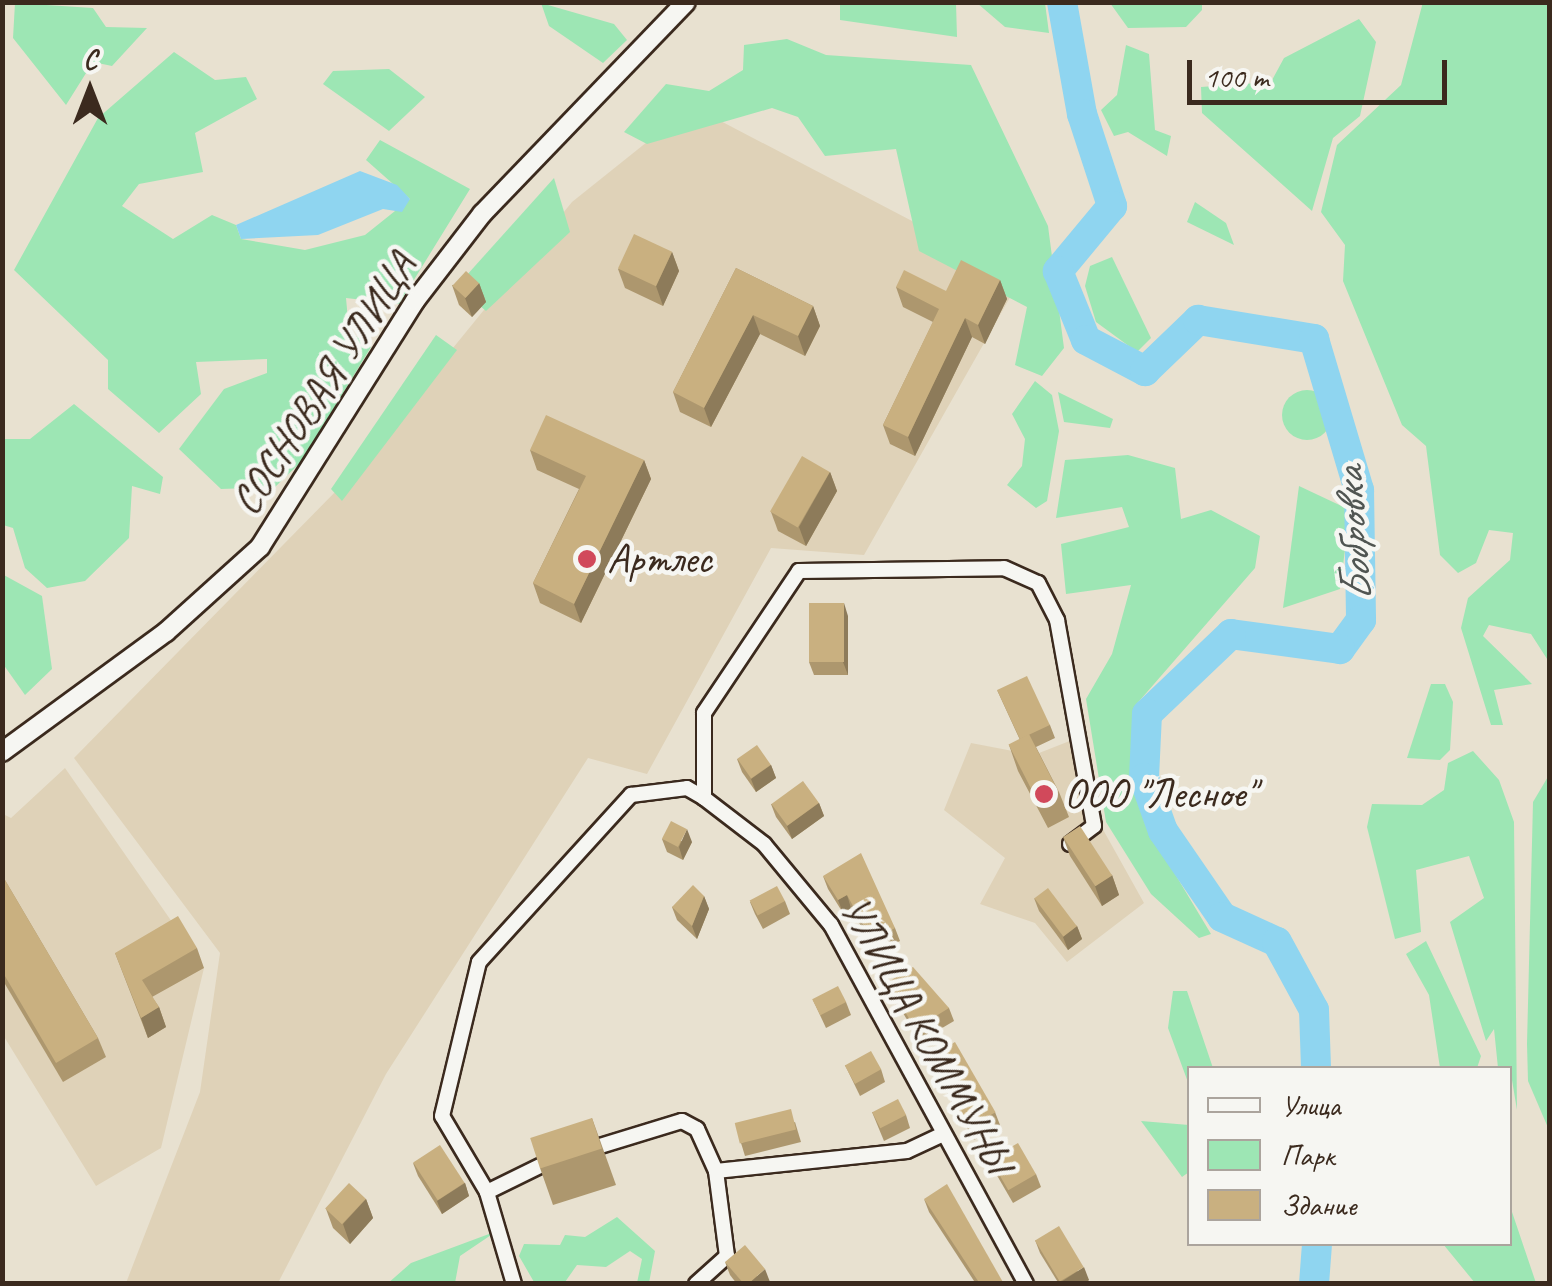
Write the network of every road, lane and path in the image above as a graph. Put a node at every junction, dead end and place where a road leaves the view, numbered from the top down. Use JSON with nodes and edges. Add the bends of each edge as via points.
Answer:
{"nodes":[{"id":1,"x":686,"y":2,"type":"edge"},
{"id":2,"x":2,"y":752,"type":"edge"},
{"id":3,"x":704,"y":798,"type":"junction"},
{"id":4,"x":1068,"y":846,"type":"edge"},
{"id":5,"x":942,"y":1134,"type":"junction"},
{"id":6,"x":716,"y":1171,"type":"junction"},
{"id":7,"x":487,"y":1192,"type":"junction"},
{"id":8,"x":514,"y":1284,"type":"edge"},
{"id":9,"x":696,"y":1284,"type":"edge"},
{"id":10,"x":1026,"y":1284,"type":"edge"}],
"edges":[{"from":1,"to":2,"type":"street","name":"СОСНОВАЯ УЛИЦА","via":[[482,214],[415,301],[260,547],[166,632]]},
{"from":3,"to":4,"type":"street","via":[[704,713],[799,570],[1004,568],[1038,583],[1057,620],[1094,826]]},
{"from":3,"to":5,"type":"street","name":"УЛИЦА КОММУНЫ","via":[[764,844],[831,925]]},
{"from":3,"to":7,"type":"street","via":[[687,788],[632,795],[479,962],[442,1116]]},
{"from":5,"to":6,"type":"street","via":[[907,1151]]},
{"from":5,"to":10,"type":"street","name":"УЛИЦА КОММУНЫ"},
{"from":6,"to":7,"type":"street","via":[[696,1129],[682,1121],[524,1169]]},
{"from":6,"to":9,"type":"street","via":[[727,1256]]},
{"from":7,"to":8,"type":"street"}]}
